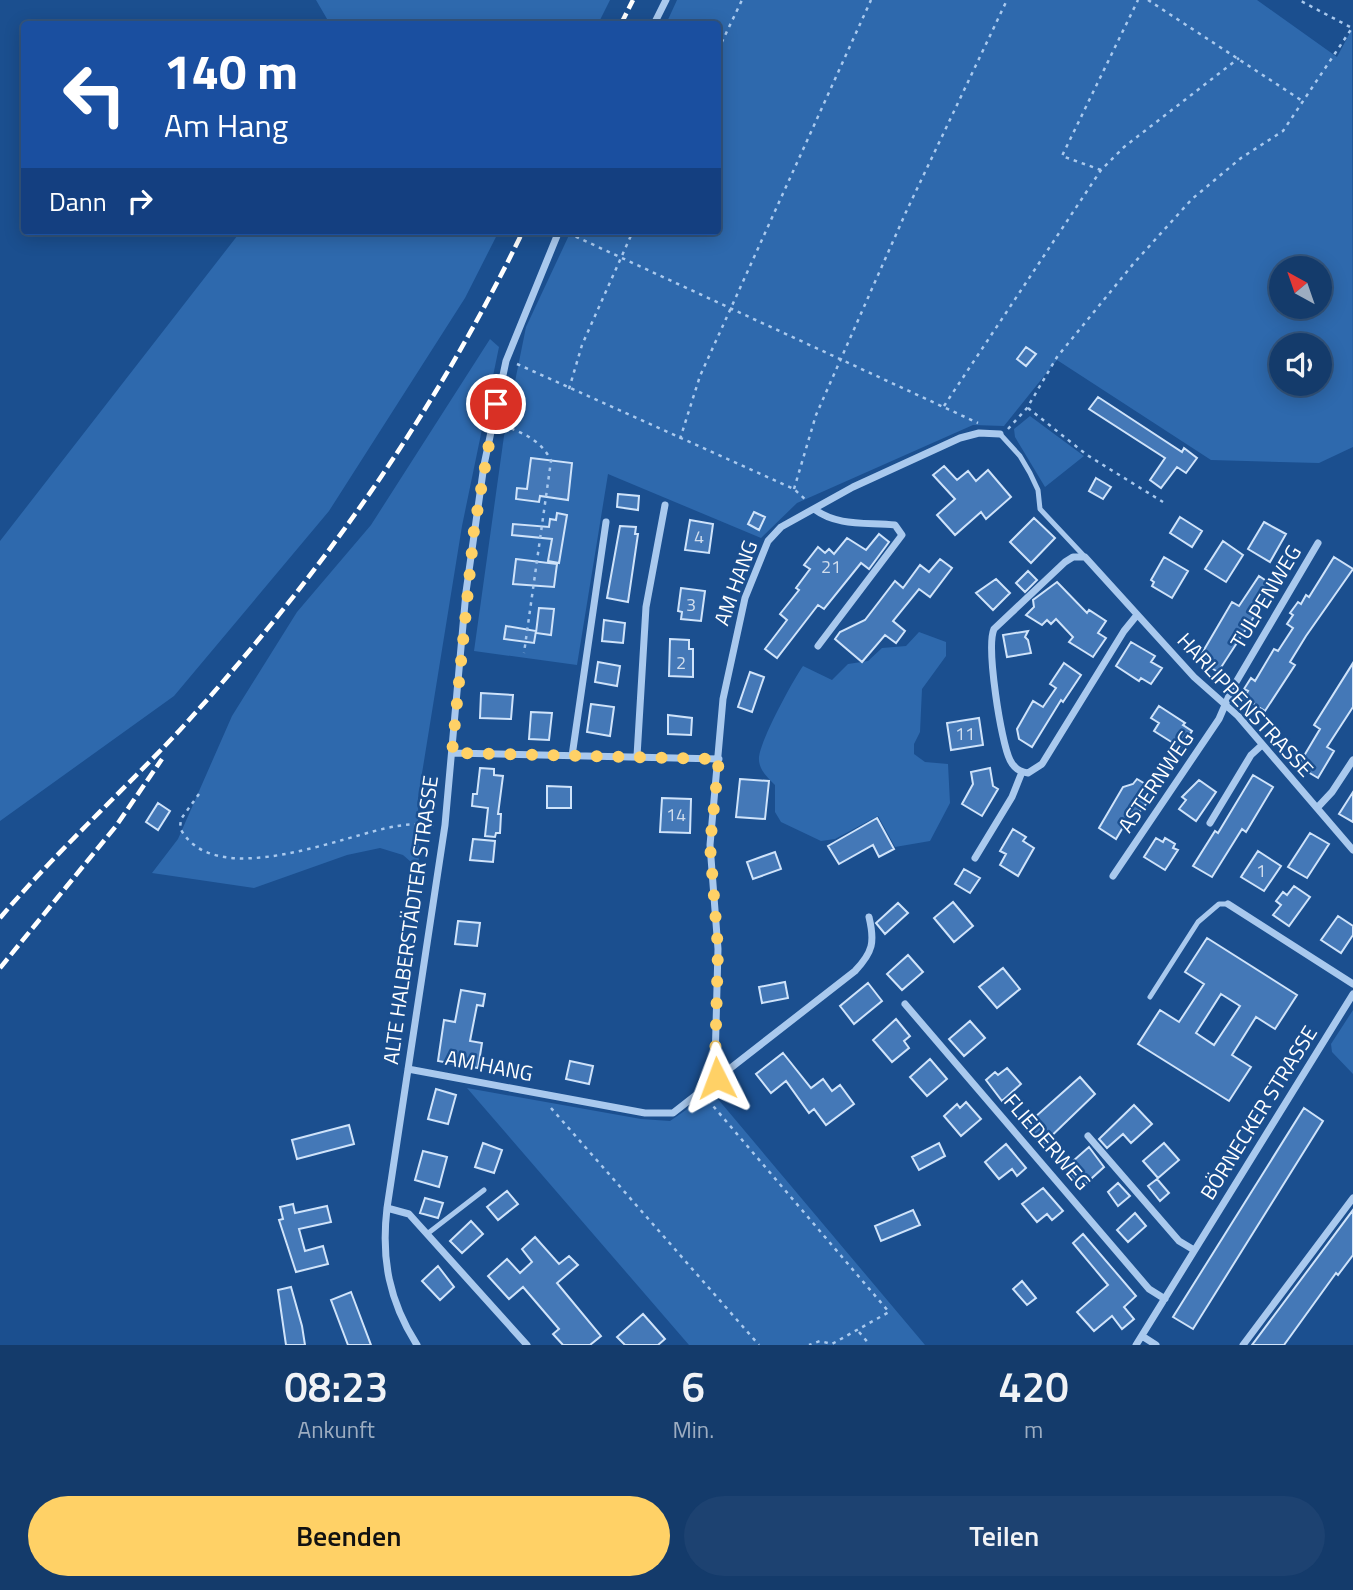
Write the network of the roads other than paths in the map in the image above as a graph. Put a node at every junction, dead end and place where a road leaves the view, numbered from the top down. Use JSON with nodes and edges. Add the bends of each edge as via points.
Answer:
{"nodes":[{"id":1,"x":666,"y":0,"type":"edge"},
{"id":2,"x":656,"y":21,"type":"edge"},
{"id":3,"x":558,"y":235,"type":"edge"},
{"id":4,"x":1000,"y":434,"type":"joint"},
{"id":5,"x":665,"y":505,"type":"dead end"},
{"id":6,"x":814,"y":509,"type":"junction"},
{"id":7,"x":606,"y":522,"type":"dead end"},
{"id":8,"x":1318,"y":543,"type":"dead end"},
{"id":9,"x":1085,"y":557,"type":"junction"},
{"id":10,"x":1137,"y":615,"type":"junction"},
{"id":11,"x":818,"y":646,"type":"dead end"},
{"id":12,"x":1226,"y":705,"type":"junction"},
{"id":13,"x":1262,"y":745,"type":"junction"},
{"id":14,"x":452,"y":753,"type":"junction"},
{"id":15,"x":572,"y":755,"type":"junction"},
{"id":16,"x":637,"y":756,"type":"junction"},
{"id":17,"x":719,"y":759,"type":"junction"},
{"id":18,"x":1353,"y":760,"type":"edge"},
{"id":19,"x":1021,"y":772,"type":"junction"},
{"id":20,"x":1317,"y":808,"type":"junction"},
{"id":21,"x":1210,"y":822,"type":"dead end"},
{"id":22,"x":1353,"y":850,"type":"edge"},
{"id":23,"x":975,"y":858,"type":"dead end"},
{"id":24,"x":1113,"y":876,"type":"dead end"},
{"id":25,"x":1227,"y":904,"type":"joint"},
{"id":26,"x":869,"y":917,"type":"dead end"},
{"id":27,"x":1353,"y":984,"type":"edge"},
{"id":28,"x":1353,"y":994,"type":"edge"},
{"id":29,"x":1150,"y":997,"type":"dead end"},
{"id":30,"x":905,"y":1004,"type":"dead end"},
{"id":31,"x":408,"y":1069,"type":"junction"},
{"id":32,"x":717,"y":1078,"type":"junction"},
{"id":33,"x":1088,"y":1136,"type":"dead end"},
{"id":34,"x":484,"y":1190,"type":"dead end"},
{"id":35,"x":1353,"y":1198,"type":"edge"},
{"id":36,"x":387,"y":1208,"type":"junction"},
{"id":37,"x":427,"y":1234,"type":"junction"},
{"id":38,"x":1194,"y":1250,"type":"junction"},
{"id":39,"x":1165,"y":1299,"type":"junction"},
{"id":40,"x":1142,"y":1336,"type":"junction"},
{"id":41,"x":417,"y":1345,"type":"edge"},
{"id":42,"x":527,"y":1345,"type":"edge"},
{"id":43,"x":1136,"y":1345,"type":"edge"},
{"id":44,"x":1156,"y":1345,"type":"edge"},
{"id":45,"x":1243,"y":1345,"type":"edge"}],
"edges":[{"from":1,"to":2,"type":"street"},
{"from":3,"to":14,"type":"street","name":"ALTE HALBERSTÄDTER STRASSE","via":[[506,361],[491,425],[467,580]]},
{"from":4,"to":6,"type":"street","via":[[960,438]]},
{"from":4,"to":9,"type":"lane","via":[[1030,473],[1040,509]]},
{"from":5,"to":16,"type":"street","via":[[646,607]]},
{"from":6,"to":11,"type":"street","via":[[840,521],[895,525],[902,535]]},
{"from":6,"to":17,"type":"street","name":"AM HANG","via":[[794,518],[768,541],[745,598],[723,699]]},
{"from":7,"to":15,"type":"street"},
{"from":8,"to":12,"type":"street","name":"TULPENWEG"},
{"from":9,"to":10,"type":"street","name":"HARLIPPENSTRASSE"},
{"from":9,"to":19,"type":"street","via":[[1073,557],[1057,568],[990,637],[1007,753]]},
{"from":10,"to":12,"type":"street","name":"HARLIPPENSTRASSE"},
{"from":10,"to":19,"type":"street","via":[[1042,764]]},
{"from":12,"to":13,"type":"street","name":"HARLIPPENSTRASSE"},
{"from":12,"to":24,"type":"street","name":"ASTERNWEG"},
{"from":13,"to":20,"type":"street","name":"HARLIPPENSTRASSE"},
{"from":13,"to":21,"type":"street","via":[[1251,755]]},
{"from":14,"to":15,"type":"street"},
{"from":14,"to":31,"type":"street","name":"ALTE HALBERSTÄDTER STRASSE"},
{"from":15,"to":16,"type":"street"},
{"from":16,"to":17,"type":"street"},
{"from":17,"to":32,"type":"street","name":"AM HANG","via":[[710,845],[718,949]]},
{"from":18,"to":20,"type":"street"},
{"from":19,"to":23,"type":"street","via":[[1012,797]]},
{"from":20,"to":22,"type":"street","name":"HARLIPPENSTRASSE"},
{"from":25,"to":27,"type":"street"},
{"from":25,"to":29,"type":"lane","via":[[1219,904],[1198,922]]},
{"from":26,"to":32,"type":"street","name":"AM HANG","via":[[874,938],[866,959]]},
{"from":28,"to":38,"type":"street","name":"BÖRNECKER STRASSE"},
{"from":30,"to":39,"type":"street","name":"FLIEDERWEG","via":[[1149,1289]]},
{"from":31,"to":32,"type":"street","name":"AM HANG","via":[[663,1114],[673,1113]]},
{"from":31,"to":36,"type":"street","name":"ALTE HALBERSTÄDTER STRASSE"},
{"from":33,"to":38,"type":"street","via":[[1179,1241]]},
{"from":34,"to":37,"type":"lane"},
{"from":35,"to":45,"type":"street"},
{"from":36,"to":37,"type":"street","via":[[409,1214]]},
{"from":36,"to":41,"type":"street","name":"ALTE HALBERSTÄDTER STRASSE","via":[[384,1259],[391,1291]]},
{"from":37,"to":42,"type":"street"},
{"from":38,"to":39,"type":"street","name":"BÖRNECKER STRASSE"},
{"from":39,"to":40,"type":"street","name":"BÖRNECKER STRASSE"},
{"from":40,"to":43,"type":"street","name":"BÖRNECKER STRASSE"},
{"from":40,"to":44,"type":"street"}]}
